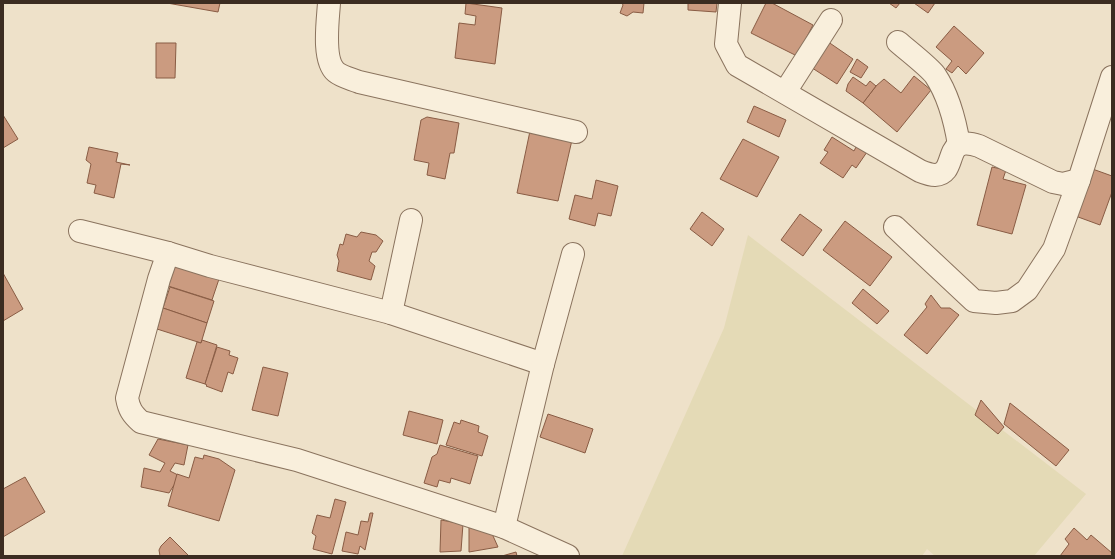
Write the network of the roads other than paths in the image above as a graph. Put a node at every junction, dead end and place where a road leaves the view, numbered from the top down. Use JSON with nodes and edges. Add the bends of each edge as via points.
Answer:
{"nodes":[{"id":1,"x":329,"y":3,"type":"edge"},
{"id":2,"x":730,"y":3,"type":"edge"},
{"id":3,"x":831,"y":20,"type":"dead end"},
{"id":4,"x":898,"y":42,"type":"dead end"},
{"id":5,"x":1112,"y":78,"type":"edge"},
{"id":6,"x":785,"y":92,"type":"junction"},
{"id":7,"x":576,"y":132,"type":"dead end"},
{"id":8,"x":959,"y":145,"type":"junction"},
{"id":9,"x":1079,"y":180,"type":"junction"},
{"id":10,"x":410,"y":220,"type":"dead end"},
{"id":11,"x":895,"y":227,"type":"dead end"},
{"id":12,"x":80,"y":231,"type":"dead end"},
{"id":13,"x":168,"y":253,"type":"junction"},
{"id":14,"x":573,"y":254,"type":"dead end"},
{"id":15,"x":391,"y":313,"type":"junction"},
{"id":16,"x":543,"y":364,"type":"junction"},
{"id":17,"x":504,"y":527,"type":"junction"},
{"id":18,"x":568,"y":556,"type":"edge"}],
"edges":[{"from":1,"to":7,"type":"street","via":[[327,56],[336,72],[359,82]]},
{"from":2,"to":6,"type":"street","via":[[726,44],[737,65]]},
{"from":3,"to":6,"type":"street"},
{"from":4,"to":8,"type":"street","via":[[934,74],[950,103]]},
{"from":5,"to":9,"type":"street"},
{"from":6,"to":8,"type":"street","via":[[931,175],[945,171],[955,148]]},
{"from":8,"to":9,"type":"street","via":[[969,143],[979,146],[1053,182],[1063,184]]},
{"from":9,"to":11,"type":"street","via":[[1054,249],[1027,290],[1012,302],[974,301]]},
{"from":10,"to":15,"type":"street"},
{"from":12,"to":13,"type":"street"},
{"from":13,"to":15,"type":"street"},
{"from":13,"to":17,"type":"street","via":[[127,398],[128,408],[141,422],[297,460]]},
{"from":14,"to":16,"type":"street"},
{"from":15,"to":16,"type":"street"},
{"from":16,"to":17,"type":"street"},
{"from":17,"to":18,"type":"street"}]}
